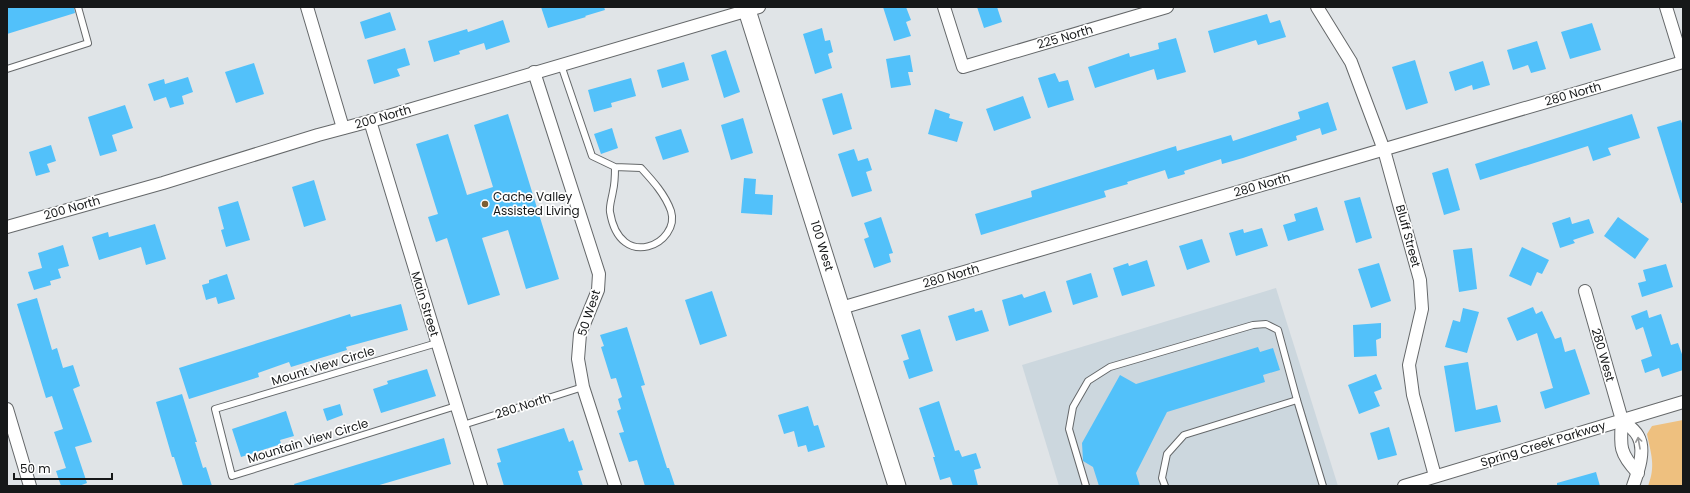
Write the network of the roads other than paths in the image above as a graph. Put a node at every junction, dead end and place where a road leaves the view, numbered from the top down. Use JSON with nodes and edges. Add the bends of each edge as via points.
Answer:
{"nodes":[{"id":1,"x":78,"y":7,"type":"edge"},
{"id":2,"x":307,"y":7,"type":"edge"},
{"id":3,"x":944,"y":7,"type":"edge"},
{"id":4,"x":1167,"y":7,"type":"edge"},
{"id":5,"x":1317,"y":7,"type":"edge"},
{"id":6,"x":1666,"y":7,"type":"edge"},
{"id":7,"x":751,"y":8,"type":"edge"},
{"id":8,"x":1683,"y":62,"type":"edge"},
{"id":9,"x":561,"y":65,"type":"junction"},
{"id":10,"x":7,"y":69,"type":"edge"},
{"id":11,"x":534,"y":72,"type":"junction"},
{"id":12,"x":370,"y":121,"type":"junction"},
{"id":13,"x":344,"y":128,"type":"junction"},
{"id":14,"x":1384,"y":150,"type":"junction"},
{"id":15,"x":615,"y":167,"type":"junction"},
{"id":16,"x":7,"y":227,"type":"edge"},
{"id":17,"x":1585,"y":291,"type":"dead end"},
{"id":18,"x":841,"y":308,"type":"junction"},
{"id":19,"x":437,"y":343,"type":"junction"},
{"id":20,"x":583,"y":387,"type":"junction"},
{"id":21,"x":1298,"y":400,"type":"junction"},
{"id":22,"x":1683,"y":402,"type":"edge"},
{"id":23,"x":456,"y":406,"type":"junction"},
{"id":24,"x":7,"y":409,"type":"edge"},
{"id":25,"x":215,"y":409,"type":"joint"},
{"id":26,"x":1622,"y":420,"type":"junction"},
{"id":27,"x":463,"y":425,"type":"junction"},
{"id":28,"x":1638,"y":473,"type":"junction"},
{"id":29,"x":1435,"y":476,"type":"junction"},
{"id":30,"x":30,"y":486,"type":"edge"},
{"id":31,"x":481,"y":486,"type":"edge"},
{"id":32,"x":615,"y":486,"type":"edge"},
{"id":33,"x":897,"y":486,"type":"edge"},
{"id":34,"x":1086,"y":486,"type":"edge"},
{"id":35,"x":1165,"y":486,"type":"edge"},
{"id":36,"x":1323,"y":486,"type":"edge"},
{"id":37,"x":1404,"y":486,"type":"edge"},
{"id":38,"x":1633,"y":486,"type":"edge"}],
"edges":[{"from":1,"to":10,"type":"lane","via":[[88,43]]},
{"from":2,"to":13,"type":"street"},
{"from":3,"to":4,"type":"street","name":"225 North","via":[[963,67]]},
{"from":5,"to":14,"type":"street","name":"Bluff Street","via":[[1351,62]]},
{"from":6,"to":8,"type":"street"},
{"from":7,"to":9,"type":"street","name":"200 North"},
{"from":7,"to":18,"type":"street","name":"100 West"},
{"from":8,"to":14,"type":"street","name":"280 North"},
{"from":9,"to":11,"type":"street","name":"200 North"},
{"from":9,"to":15,"type":"lane","via":[[592,156]]},
{"from":11,"to":12,"type":"street","name":"200 North"},
{"from":11,"to":20,"type":"street","name":"50 West","via":[[599,274],[598,290],[580,334],[578,359]]},
{"from":12,"to":13,"type":"street","name":"200 North"},
{"from":12,"to":19,"type":"street","name":"Main Street"},
{"from":13,"to":16,"type":"street","name":"200 North"},
{"from":14,"to":18,"type":"street","name":"280 North"},
{"from":14,"to":29,"type":"street","name":"Bluff Street","via":[[1420,280],[1422,308],[1409,365]]},
{"from":15,"to":15,"type":"lane","via":[[641,168],[658,187],[671,211],[672,224],[665,236],[651,246],[636,248],[622,242],[614,229],[609,210],[614,189]]},
{"from":17,"to":26,"type":"street","name":"280 West"},
{"from":18,"to":33,"type":"street","name":"100 West"},
{"from":19,"to":23,"type":"street","name":"Main Street"},
{"from":19,"to":25,"type":"lane","name":"Mount View Circle"},
{"from":20,"to":27,"type":"lane","name":"280 North"},
{"from":20,"to":32,"type":"street","name":"50 West"},
{"from":21,"to":34,"type":"lane","via":[[1278,330],[1266,324],[1253,325],[1110,367],[1088,381],[1073,407],[1069,429]]},
{"from":21,"to":35,"type":"lane","via":[[1184,435],[1167,454],[1162,478]]},
{"from":21,"to":36,"type":"lane"},
{"from":22,"to":26,"type":"street","name":"Spring Creek Parkway"},
{"from":23,"to":25,"type":"lane","name":"Mountain View Circle","via":[[232,476]]},
{"from":23,"to":27,"type":"street","name":"Main Street"},
{"from":24,"to":30,"type":"street"},
{"from":26,"to":28,"type":"street","via":[[1620,440],[1626,460]]},
{"from":28,"to":26,"type":"street","one_way":true,"via":[[1641,459],[1640,441],[1638,435]]},
{"from":26,"to":29,"type":"street","name":"Spring Creek Parkway"},
{"from":27,"to":31,"type":"street","name":"Main Street"},
{"from":28,"to":38,"type":"street"},
{"from":29,"to":37,"type":"street","name":"Spring Creek Parkway"}]}
